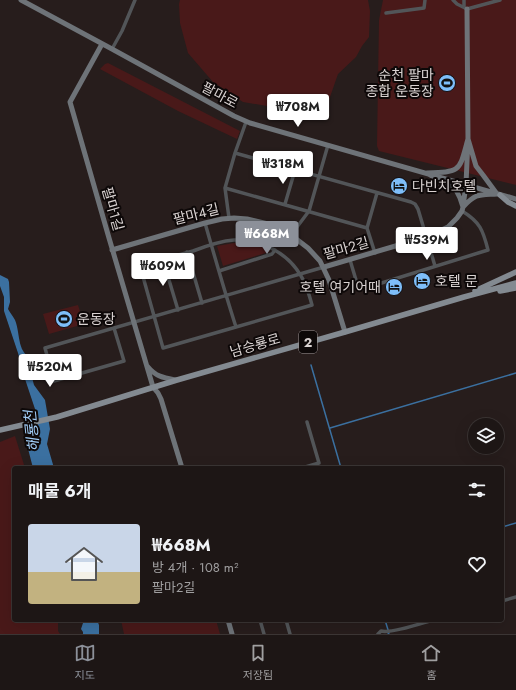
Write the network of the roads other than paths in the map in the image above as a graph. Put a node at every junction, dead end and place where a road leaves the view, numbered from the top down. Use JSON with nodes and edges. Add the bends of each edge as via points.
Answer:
{"nodes":[{"id":1,"x":22,"y":0,"type":"edge"},
{"id":2,"x":136,"y":0,"type":"edge"},
{"id":3,"x":425,"y":0,"type":"edge"},
{"id":4,"x":453,"y":0,"type":"edge"},
{"id":5,"x":464,"y":0,"type":"edge"},
{"id":6,"x":500,"y":0,"type":"edge"},
{"id":7,"x":466,"y":8,"type":"junction"},
{"id":8,"x":386,"y":13,"type":"dead end"},
{"id":9,"x":102,"y":44,"type":"junction"},
{"id":10,"x":112,"y":49,"type":"junction"},
{"id":11,"x":246,"y":122,"type":"junction"},
{"id":12,"x":468,"y":139,"type":"junction"},
{"id":13,"x":328,"y":145,"type":"junction"},
{"id":14,"x":235,"y":153,"type":"junction"},
{"id":15,"x":295,"y":170,"type":"junction"},
{"id":16,"x":427,"y":174,"type":"junction"},
{"id":17,"x":319,"y":177,"type":"junction"},
{"id":18,"x":466,"y":184,"type":"junction"},
{"id":19,"x":225,"y":188,"type":"junction"},
{"id":20,"x":377,"y":193,"type":"junction"},
{"id":21,"x":499,"y":194,"type":"junction"},
{"id":22,"x":516,"y":199,"type":"edge"},
{"id":23,"x":285,"y":204,"type":"junction"},
{"id":24,"x":516,"y":206,"type":"edge"},
{"id":25,"x":462,"y":209,"type":"junction"},
{"id":26,"x":309,"y":211,"type":"junction"},
{"id":27,"x":229,"y":218,"type":"junction"},
{"id":28,"x":205,"y":223,"type":"junction"},
{"id":29,"x":367,"y":228,"type":"junction"},
{"id":30,"x":291,"y":235,"type":"junction"},
{"id":31,"x":426,"y":237,"type":"junction"},
{"id":32,"x":211,"y":245,"type":"junction"},
{"id":33,"x":112,"y":250,"type":"junction"},
{"id":34,"x":275,"y":250,"type":"junction"},
{"id":35,"x":187,"y":252,"type":"junction"},
{"id":36,"x":375,"y":253,"type":"junction"},
{"id":37,"x":163,"y":260,"type":"junction"},
{"id":38,"x":350,"y":260,"type":"junction"},
{"id":39,"x":435,"y":266,"type":"junction"},
{"id":40,"x":324,"y":267,"type":"junction"},
{"id":41,"x":219,"y":271,"type":"junction"},
{"id":42,"x":516,"y":272,"type":"edge"},
{"id":43,"x":300,"y":274,"type":"junction"},
{"id":44,"x":516,"y":283,"type":"edge"},
{"id":45,"x":516,"y":288,"type":"edge"},
{"id":46,"x":226,"y":296,"type":"junction"},
{"id":47,"x":464,"y":297,"type":"junction"},
{"id":48,"x":202,"y":303,"type":"junction"},
{"id":49,"x":178,"y":310,"type":"junction"},
{"id":50,"x":154,"y":317,"type":"junction"},
{"id":51,"x":134,"y":323,"type":"junction"},
{"id":52,"x":236,"y":327,"type":"junction"},
{"id":53,"x":114,"y":328,"type":"junction"},
{"id":54,"x":345,"y":332,"type":"junction"},
{"id":55,"x":146,"y":364,"type":"junction"},
{"id":56,"x":177,"y":380,"type":"junction"},
{"id":57,"x":153,"y":387,"type":"junction"},
{"id":58,"x":306,"y":422,"type":"dead end"},
{"id":59,"x":0,"y":430,"type":"edge"},
{"id":60,"x":181,"y":466,"type":"edge"},
{"id":61,"x":309,"y":466,"type":"edge"},
{"id":62,"x":516,"y":597,"type":"edge"},
{"id":63,"x":504,"y":600,"type":"edge"},
{"id":64,"x":229,"y":622,"type":"edge"},
{"id":65,"x":261,"y":622,"type":"edge"},
{"id":66,"x":287,"y":622,"type":"edge"},
{"id":67,"x":426,"y":622,"type":"edge"},
{"id":68,"x":232,"y":634,"type":"edge"},
{"id":69,"x":264,"y":634,"type":"edge"},
{"id":70,"x":290,"y":634,"type":"edge"},
{"id":71,"x":378,"y":634,"type":"edge"}],
"edges":[{"from":1,"to":9,"type":"street","name":"팔마로"},
{"from":2,"to":10,"type":"street"},
{"from":3,"to":8,"type":"street","via":[[424,8]]},
{"from":4,"to":7,"type":"street"},
{"from":5,"to":7,"type":"street"},
{"from":6,"to":7,"type":"street"},
{"from":7,"to":12,"type":"street"},
{"from":9,"to":10,"type":"street","name":"팔마로"},
{"from":9,"to":33,"type":"street","name":"팔마1길","via":[[70,102]]},
{"from":10,"to":11,"type":"street","name":"팔마로"},
{"from":11,"to":13,"type":"street","name":"팔마로"},
{"from":11,"to":14,"type":"street"},
{"from":12,"to":16,"type":"street","via":[[458,168],[450,172]]},
{"from":12,"to":18,"type":"street"},
{"from":12,"to":21,"type":"street","via":[[476,166]]},
{"from":13,"to":16,"type":"street","name":"팔마로"},
{"from":13,"to":17,"type":"street"},
{"from":14,"to":15,"type":"street"},
{"from":14,"to":19,"type":"street"},
{"from":15,"to":17,"type":"street"},
{"from":15,"to":23,"type":"street"},
{"from":16,"to":18,"type":"street","name":"팔마로"},
{"from":16,"to":25,"type":"street","via":[[456,190]]},
{"from":17,"to":20,"type":"street"},
{"from":17,"to":26,"type":"street"},
{"from":18,"to":21,"type":"street","name":"팔마로"},
{"from":18,"to":25,"type":"street"},
{"from":19,"to":23,"type":"street"},
{"from":19,"to":27,"type":"street"},
{"from":20,"to":29,"type":"street"},
{"from":20,"to":31,"type":"street","via":[[415,204]]},
{"from":21,"to":22,"type":"street","name":"팔마로"},
{"from":21,"to":24,"type":"main road"},
{"from":21,"to":25,"type":"street","name":"팔마2길","via":[[472,197]]},
{"from":23,"to":26,"type":"street"},
{"from":25,"to":31,"type":"street","name":"팔마2길","via":[[448,227]]},
{"from":25,"to":39,"type":"street","via":[[478,224],[488,250]]},
{"from":26,"to":29,"type":"street"},
{"from":26,"to":30,"type":"street"},
{"from":27,"to":28,"type":"street","name":"팔마4길"},
{"from":27,"to":30,"type":"street","name":"팔마4길","via":[[257,220]]},
{"from":28,"to":32,"type":"street"},
{"from":28,"to":33,"type":"street","name":"팔마4길"},
{"from":29,"to":36,"type":"street"},
{"from":30,"to":40,"type":"street","name":"팔마4길","via":[[308,248]]},
{"from":31,"to":36,"type":"street","name":"팔마2길"},
{"from":31,"to":39,"type":"street"},
{"from":32,"to":34,"type":"street","via":[[240,240]]},
{"from":32,"to":35,"type":"street"},
{"from":32,"to":41,"type":"street"},
{"from":33,"to":51,"type":"street","name":"팔마1길"},
{"from":34,"to":41,"type":"street","via":[[270,255]]},
{"from":34,"to":43,"type":"street"},
{"from":35,"to":37,"type":"street"},
{"from":35,"to":48,"type":"street"},
{"from":36,"to":38,"type":"street","name":"팔마2길"},
{"from":37,"to":49,"type":"street"},
{"from":37,"to":50,"type":"street","via":[[140,266]]},
{"from":38,"to":39,"type":"street","via":[[359,290]]},
{"from":38,"to":40,"type":"street","name":"팔마2길"},
{"from":40,"to":43,"type":"street","name":"팔마2길"},
{"from":40,"to":54,"type":"street","name":"팔마4길"},
{"from":41,"to":46,"type":"street"},
{"from":42,"to":47,"type":"main road"},
{"from":43,"to":46,"type":"street","name":"팔마2길"},
{"from":43,"to":52,"type":"street","via":[[312,305]]},
{"from":44,"to":47,"type":"main road","name":"남승룡로","number":"2"},
{"from":45,"to":47,"type":"main road"},
{"from":46,"to":48,"type":"street","name":"팔마2길"},
{"from":46,"to":52,"type":"street"},
{"from":47,"to":54,"type":"main road","name":"남승룡로","number":"2"},
{"from":48,"to":49,"type":"street","name":"팔마2길"},
{"from":49,"to":50,"type":"street","name":"팔마2길"},
{"from":50,"to":51,"type":"street","name":"팔마2길"},
{"from":50,"to":52,"type":"street","via":[[163,348]]},
{"from":51,"to":53,"type":"street","name":"팔마2길"},
{"from":51,"to":55,"type":"street","name":"팔마1길"},
{"from":53,"to":53,"type":"street","name":"팔마2길","via":[[45,348],[54,381],[124,361]]},
{"from":54,"to":56,"type":"main road","name":"남승룡로","number":"2"},
{"from":55,"to":56,"type":"street","via":[[158,376]]},
{"from":55,"to":57,"type":"street","name":"팔마1길"},
{"from":56,"to":57,"type":"main road","name":"남승룡로","number":"2"},
{"from":57,"to":59,"type":"main road","name":"남승룡로","number":"2","via":[[57,417]]},
{"from":57,"to":60,"type":"street","name":"팔마1길","via":[[161,399]]},
{"from":58,"to":61,"type":"street","via":[[319,463]]},
{"from":62,"to":63,"type":"street"},
{"from":64,"to":68,"type":"street"},
{"from":65,"to":69,"type":"street"},
{"from":66,"to":70,"type":"street"},
{"from":67,"to":71,"type":"street","via":[[391,632],[381,631]]}]}
